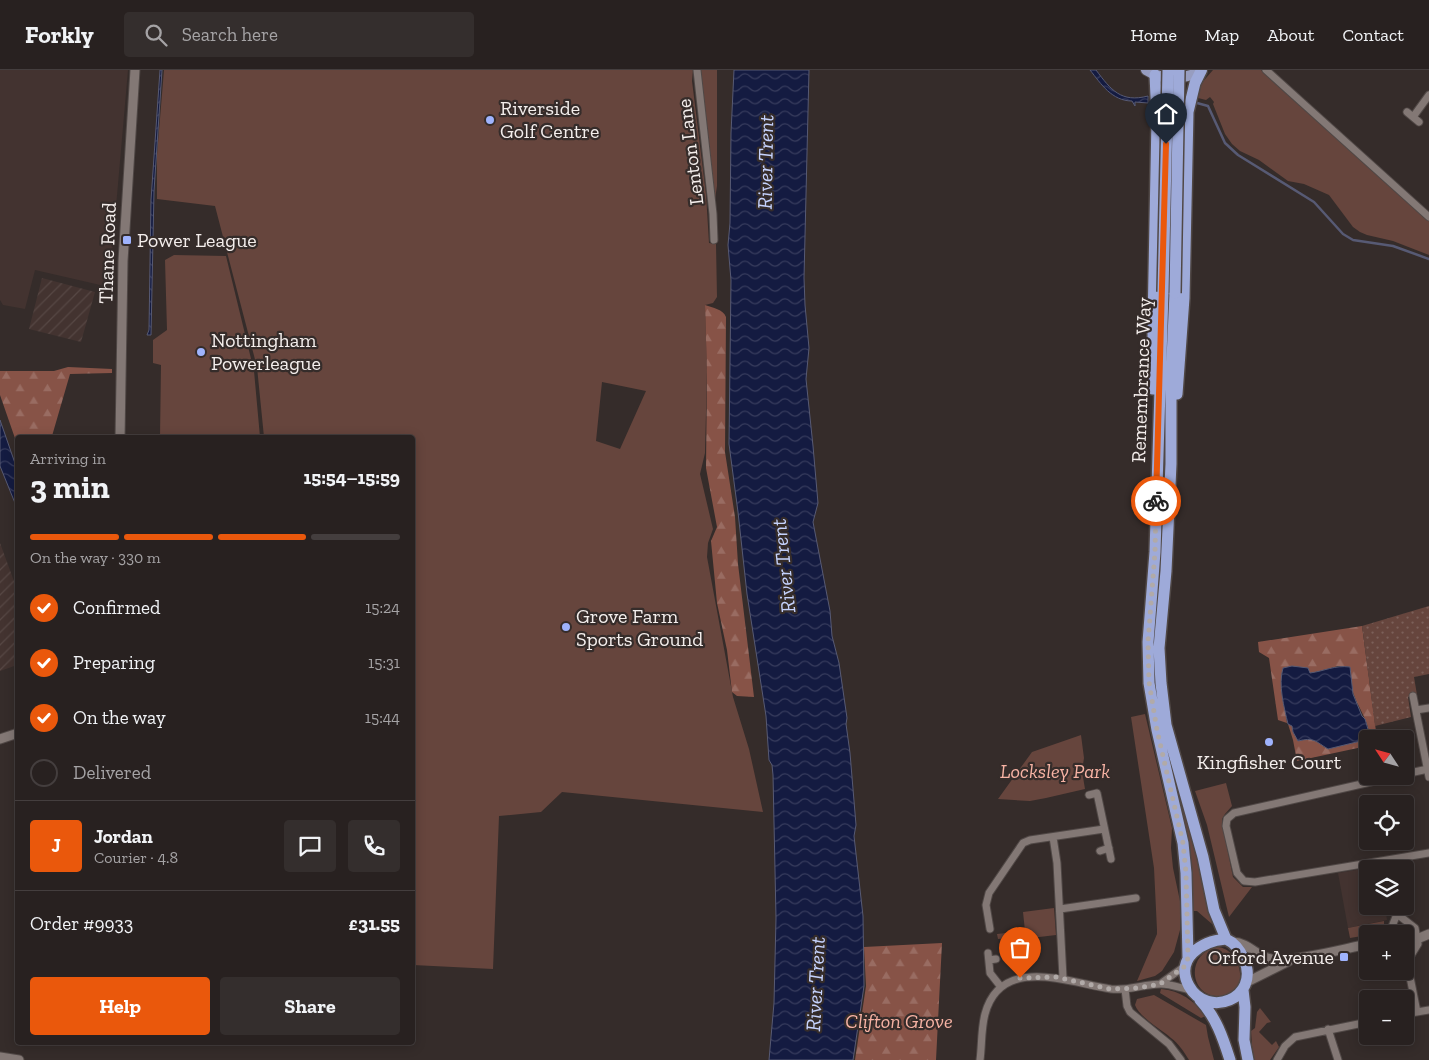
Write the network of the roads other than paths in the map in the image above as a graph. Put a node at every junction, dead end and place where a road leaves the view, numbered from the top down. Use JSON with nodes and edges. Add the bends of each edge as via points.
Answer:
{"nodes":[{"id":1,"x":135,"y":70,"type":"edge"},
{"id":2,"x":697,"y":70,"type":"edge"},
{"id":3,"x":1168,"y":70,"type":"edge"},
{"id":4,"x":1179,"y":70,"type":"edge"},
{"id":5,"x":1202,"y":70,"type":"edge"},
{"id":6,"x":1266,"y":70,"type":"edge"},
{"id":7,"x":1150,"y":73,"type":"edge"},
{"id":8,"x":1429,"y":95,"type":"edge"},
{"id":9,"x":1413,"y":117,"type":"dead end"},
{"id":10,"x":1429,"y":217,"type":"edge"},
{"id":11,"x":714,"y":240,"type":"dead end"},
{"id":12,"x":1169,"y":292,"type":"junction"},
{"id":13,"x":120,"y":435,"type":"edge"},
{"id":14,"x":1158,"y":460,"type":"junction"},
{"id":15,"x":1171,"y":464,"type":"junction"},
{"id":16,"x":1413,"y":696,"type":"dead end"},
{"id":17,"x":1429,"y":708,"type":"edge"},
{"id":18,"x":1416,"y":710,"type":"junction"},
{"id":19,"x":15,"y":734,"type":"edge"},
{"id":20,"x":0,"y":739,"type":"edge"},
{"id":21,"x":1428,"y":773,"type":"edge"},
{"id":22,"x":1414,"y":774,"type":"edge"},
{"id":23,"x":1359,"y":784,"type":"edge"},
{"id":24,"x":1090,"y":795,"type":"dead end"},
{"id":25,"x":1104,"y":829,"type":"junction"},
{"id":26,"x":1052,"y":836,"type":"junction"},
{"id":27,"x":1109,"y":848,"type":"junction"},
{"id":28,"x":1100,"y":851,"type":"dead end"},
{"id":29,"x":1429,"y":853,"type":"edge"},
{"id":30,"x":1112,"y":859,"type":"dead end"},
{"id":31,"x":1387,"y":860,"type":"edge"},
{"id":32,"x":1359,"y":865,"type":"edge"},
{"id":33,"x":1130,"y":908,"type":"dead end"},
{"id":34,"x":1060,"y":909,"type":"junction"},
{"id":35,"x":1401,"y":915,"type":"edge"},
{"id":36,"x":990,"y":928,"type":"dead end"},
{"id":37,"x":1429,"y":934,"type":"edge"},
{"id":38,"x":1414,"y":939,"type":"edge"},
{"id":39,"x":1417,"y":939,"type":"junction"},
{"id":40,"x":1230,"y":941,"type":"junction"},
{"id":41,"x":1359,"y":946,"type":"edge"},
{"id":42,"x":1414,"y":950,"type":"edge"},
{"id":43,"x":991,"y":958,"type":"dead end"},
{"id":44,"x":1297,"y":958,"type":"junction"},
{"id":45,"x":1187,"y":962,"type":"junction"},
{"id":46,"x":1063,"y":978,"type":"junction"},
{"id":47,"x":1410,"y":980,"type":"edge"},
{"id":48,"x":1160,"y":984,"type":"junction"},
{"id":49,"x":1245,"y":986,"type":"junction"},
{"id":50,"x":1001,"y":988,"type":"junction"},
{"id":51,"x":1125,"y":989,"type":"junction"},
{"id":52,"x":1194,"y":993,"type":"junction"},
{"id":53,"x":1429,"y":1010,"type":"edge"},
{"id":54,"x":1414,"y":1012,"type":"edge"},
{"id":55,"x":1417,"y":1012,"type":"junction"},
{"id":56,"x":1359,"y":1024,"type":"edge"},
{"id":57,"x":1328,"y":1030,"type":"junction"},
{"id":58,"x":0,"y":1057,"type":"edge"},
{"id":59,"x":19,"y":1060,"type":"edge"},
{"id":60,"x":980,"y":1060,"type":"edge"},
{"id":61,"x":1181,"y":1060,"type":"edge"},
{"id":62,"x":1230,"y":1060,"type":"edge"},
{"id":63,"x":1248,"y":1060,"type":"edge"},
{"id":64,"x":1277,"y":1060,"type":"edge"},
{"id":65,"x":1338,"y":1060,"type":"edge"}],
"edges":[{"from":1,"to":13,"type":"street","name":"Thane Road","via":[[123,261]]},
{"from":2,"to":11,"type":"street","name":"Lenton Lane"},
{"from":3,"to":12,"type":"highway","name":"Remembrance Way","bridge":true},
{"from":4,"to":12,"type":"highway","name":"Remembrance Way","bridge":true},
{"from":5,"to":7,"type":"main road","via":[[1188,76],[1166,78]]},
{"from":5,"to":15,"type":"highway","via":[[1195,83],[1188,112],[1184,298]]},
{"from":6,"to":10,"type":"street"},
{"from":7,"to":14,"type":"highway","via":[[1157,119],[1152,376]]},
{"from":8,"to":9,"type":"street"},
{"from":12,"to":14,"type":"highway","name":"Remembrance Way"},
{"from":12,"to":15,"type":"highway","name":"Remembrance Way"},
{"from":14,"to":45,"type":"highway","name":"Remembrance Way","via":[[1148,642],[1149,682],[1160,747],[1183,843]]},
{"from":15,"to":40,"type":"highway","name":"Remembrance Way","via":[[1159,648],[1166,725],[1203,857],[1214,910]]},
{"from":16,"to":18,"type":"street"},
{"from":17,"to":18,"type":"street"},
{"from":18,"to":21,"type":"street"},
{"from":19,"to":20,"type":"street"},
{"from":21,"to":22,"type":"street"},
{"from":23,"to":32,"type":"street","via":[[1238,811],[1226,823],[1237,874],[1247,882]]},
{"from":24,"to":25,"type":"street","via":[[1096,793]]},
{"from":25,"to":26,"type":"street"},
{"from":25,"to":27,"type":"street"},
{"from":26,"to":34,"type":"street"},
{"from":26,"to":36,"type":"street","via":[[1027,841],[1020,846],[989,893],[984,920]]},
{"from":27,"to":28,"type":"street"},
{"from":27,"to":30,"type":"street"},
{"from":29,"to":31,"type":"street"},
{"from":33,"to":34,"type":"street","via":[[1132,898]]},
{"from":34,"to":46,"type":"street"},
{"from":35,"to":39,"type":"street","via":[[1415,928]]},
{"from":37,"to":39,"type":"street"},
{"from":38,"to":39,"type":"street"},
{"from":39,"to":42,"type":"street"},
{"from":40,"to":44,"type":"street","via":[[1242,943],[1268,958]]},
{"from":40,"to":45,"type":"highway","via":[[1215,940],[1204,944]]},
{"from":40,"to":49,"type":"highway","via":[[1246,963],[1248,978]]},
{"from":41,"to":44,"type":"street"},
{"from":43,"to":50,"type":"street","via":[[990,973]]},
{"from":44,"to":49,"type":"street","via":[[1270,969]]},
{"from":45,"to":48,"type":"street"},
{"from":45,"to":52,"type":"highway","via":[[1185,974]]},
{"from":46,"to":50,"type":"street","via":[[1028,977],[1014,980]]},
{"from":46,"to":51,"type":"street","via":[[1110,989]]},
{"from":47,"to":55,"type":"street"},
{"from":48,"to":51,"type":"street"},
{"from":48,"to":52,"type":"street"},
{"from":49,"to":52,"type":"highway","via":[[1230,1000],[1219,1003],[1204,1000]]},
{"from":49,"to":63,"type":"highway","via":[[1244,1040]]},
{"from":50,"to":60,"type":"street","via":[[985,1014]]},
{"from":51,"to":61,"type":"street","via":[[1130,1012],[1169,1044]]},
{"from":52,"to":62,"type":"highway","via":[[1212,1015]]},
{"from":53,"to":55,"type":"street"},
{"from":54,"to":55,"type":"street"},
{"from":56,"to":57,"type":"street"},
{"from":57,"to":64,"type":"street","via":[[1295,1037]]},
{"from":57,"to":65,"type":"street"},
{"from":58,"to":59,"type":"street"}]}
